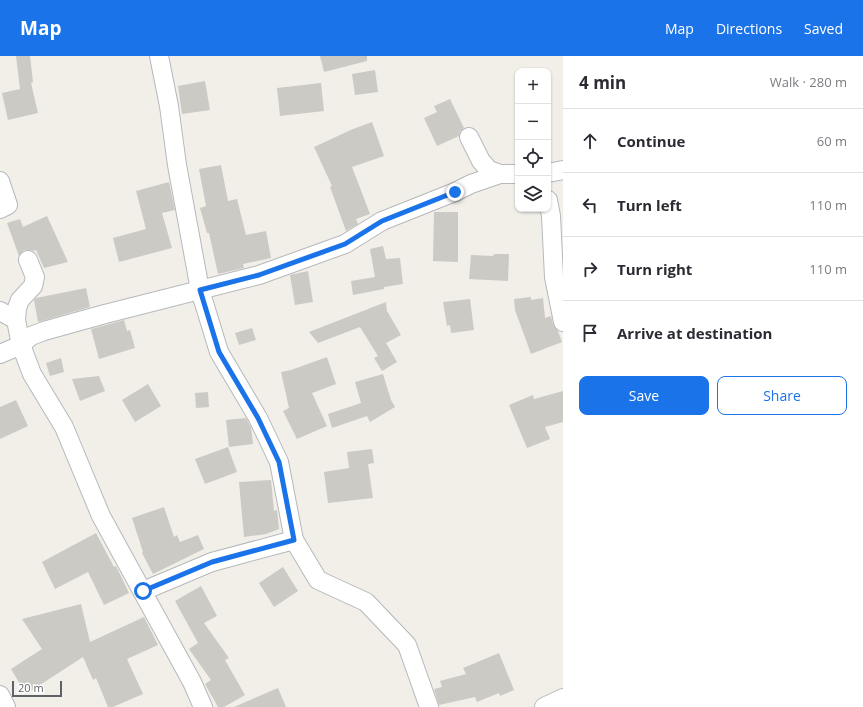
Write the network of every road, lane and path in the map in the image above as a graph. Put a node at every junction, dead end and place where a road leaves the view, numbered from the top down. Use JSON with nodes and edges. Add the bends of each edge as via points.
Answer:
{"nodes":[{"id":1,"x":159,"y":56,"type":"edge"},
{"id":2,"x":469,"y":137,"type":"dead end"},
{"id":3,"x":563,"y":170,"type":"edge"},
{"id":4,"x":551,"y":172,"type":"edge"},
{"id":5,"x":500,"y":174,"type":"junction"},
{"id":6,"x":515,"y":174,"type":"edge"},
{"id":7,"x":0,"y":181,"type":"edge"},
{"id":8,"x":0,"y":209,"type":"edge"},
{"id":9,"x":550,"y":212,"type":"edge"},
{"id":10,"x":28,"y":260,"type":"dead end"},
{"id":11,"x":200,"y":290,"type":"junction"},
{"id":12,"x":0,"y":311,"type":"edge"},
{"id":13,"x":16,"y":320,"type":"junction"},
{"id":14,"x":563,"y":322,"type":"edge"},
{"id":15,"x":21,"y":345,"type":"junction"},
{"id":16,"x":0,"y":354,"type":"edge"},
{"id":17,"x":294,"y":540,"type":"junction"},
{"id":18,"x":143,"y":591,"type":"junction"},
{"id":19,"x":0,"y":695,"type":"edge"},
{"id":20,"x":563,"y":698,"type":"edge"},
{"id":21,"x":6,"y":707,"type":"edge"},
{"id":22,"x":203,"y":707,"type":"edge"},
{"id":23,"x":429,"y":707,"type":"edge"},
{"id":24,"x":544,"y":707,"type":"edge"}],
"edges":[{"from":1,"to":11,"type":"street"},
{"from":2,"to":5,"type":"street","via":[[481,162],[489,170]]},
{"from":3,"to":4,"type":"street"},
{"from":5,"to":6,"type":"street"},
{"from":5,"to":11,"type":"street","via":[[382,221],[345,244],[259,275]]},
{"from":7,"to":8,"type":"street","via":[[8,206]]},
{"from":9,"to":14,"type":"street","via":[[554,277]]},
{"from":10,"to":13,"type":"street","via":[[35,277],[33,286],[20,300]]},
{"from":11,"to":15,"type":"street","via":[[44,331],[31,336]]},
{"from":11,"to":17,"type":"street","via":[[219,352],[258,418],[279,462]]},
{"from":12,"to":13,"type":"street"},
{"from":13,"to":15,"type":"street"},
{"from":15,"to":16,"type":"street"},
{"from":15,"to":18,"type":"street","via":[[32,374],[64,427],[101,516]]},
{"from":17,"to":18,"type":"street","via":[[212,562]]},
{"from":17,"to":23,"type":"street","via":[[318,580],[366,602],[407,645]]},
{"from":18,"to":22,"type":"street"},
{"from":19,"to":21,"type":"street"},
{"from":20,"to":24,"type":"street"}]}
